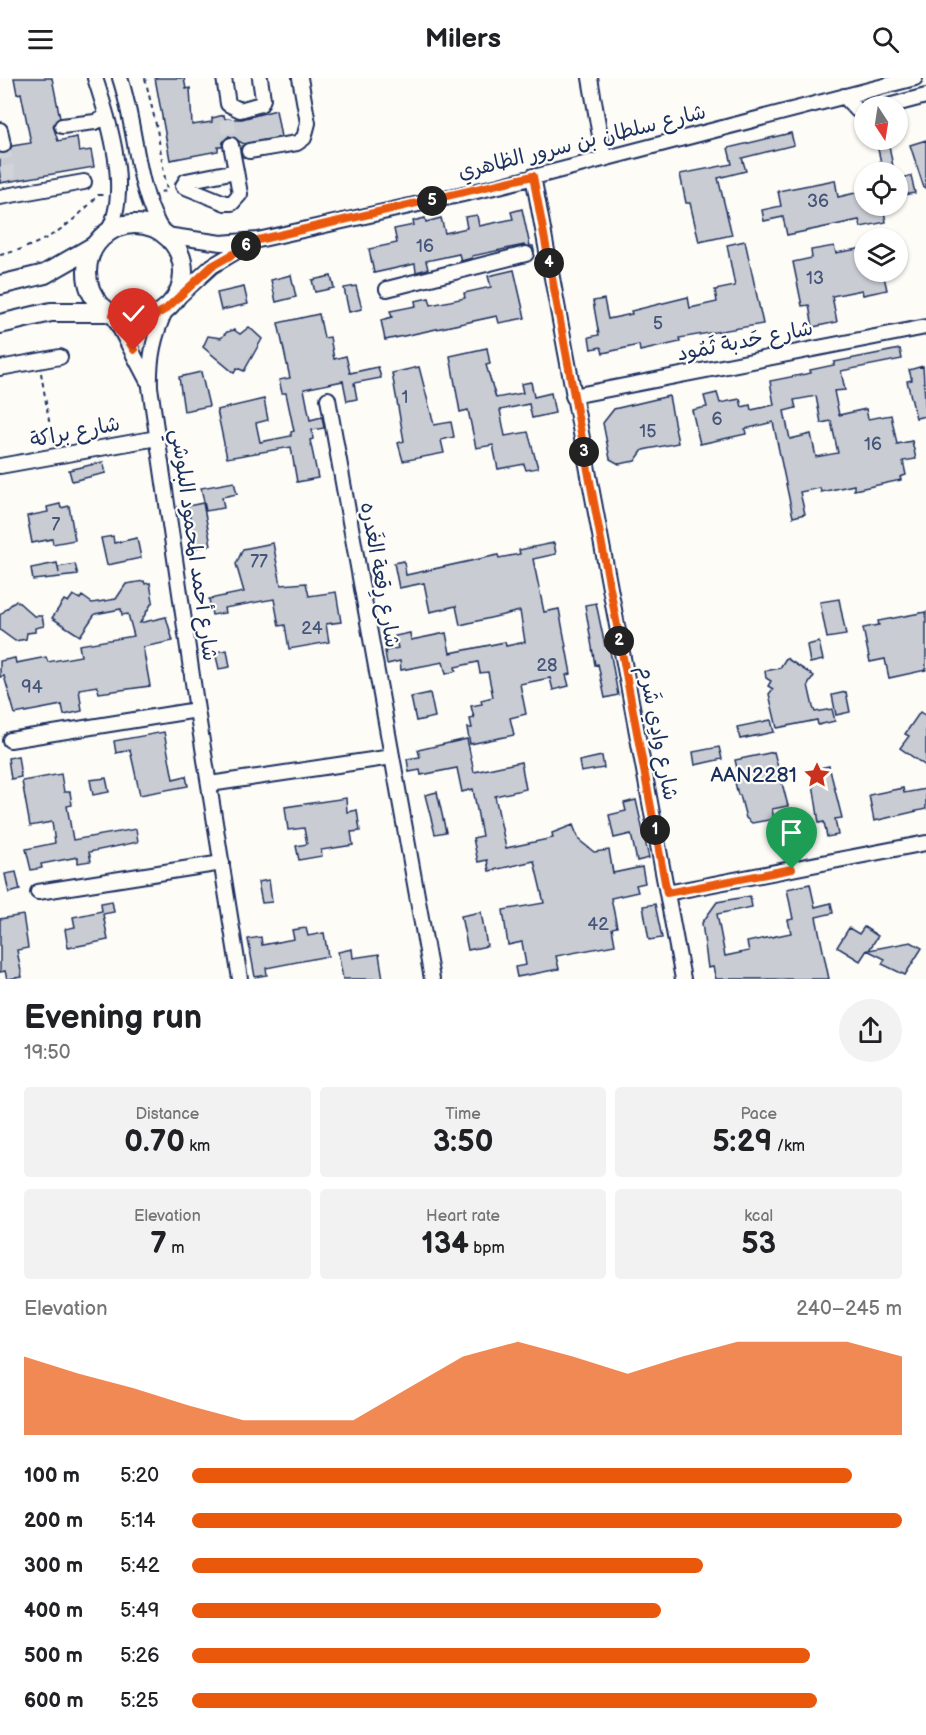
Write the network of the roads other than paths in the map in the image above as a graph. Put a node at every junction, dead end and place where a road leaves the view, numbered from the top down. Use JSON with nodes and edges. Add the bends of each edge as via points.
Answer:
{"nodes":[{"id":1,"x":95,"y":78,"type":"edge"},
{"id":2,"x":120,"y":78,"type":"edge"},
{"id":3,"x":224,"y":78,"type":"edge"},
{"id":4,"x":260,"y":78,"type":"edge"},
{"id":5,"x":300,"y":78,"type":"edge"},
{"id":6,"x":590,"y":78,"type":"edge"},
{"id":7,"x":915,"y":78,"type":"edge"},
{"id":8,"x":844,"y":96,"type":"junction"},
{"id":9,"x":926,"y":96,"type":"edge"},
{"id":10,"x":908,"y":101,"type":"edge"},
{"id":11,"x":854,"y":107,"type":"edge"},
{"id":12,"x":107,"y":117,"type":"junction"},
{"id":13,"x":62,"y":126,"type":"dead end"},
{"id":14,"x":0,"y":130,"type":"edge"},
{"id":15,"x":3,"y":145,"type":"dead end"},
{"id":16,"x":231,"y":145,"type":"tunnel mouth"},
{"id":17,"x":249,"y":152,"type":"dead end"},
{"id":18,"x":604,"y":159,"type":"junction"},
{"id":19,"x":236,"y":171,"type":"dead end"},
{"id":20,"x":533,"y":176,"type":"junction"},
{"id":21,"x":84,"y":182,"type":"dead end"},
{"id":22,"x":7,"y":191,"type":"edge"},
{"id":23,"x":164,"y":234,"type":"junction"},
{"id":24,"x":100,"y":240,"type":"junction"},
{"id":25,"x":258,"y":240,"type":"junction"},
{"id":26,"x":535,"y":252,"type":"junction"},
{"id":27,"x":0,"y":285,"type":"edge"},
{"id":28,"x":387,"y":289,"type":"dead end"},
{"id":29,"x":170,"y":306,"type":"junction"},
{"id":30,"x":110,"y":314,"type":"junction"},
{"id":31,"x":0,"y":324,"type":"edge"},
{"id":32,"x":926,"y":327,"type":"edge"},
{"id":33,"x":60,"y":357,"type":"dead end"},
{"id":34,"x":0,"y":368,"type":"edge"},
{"id":35,"x":150,"y":387,"type":"junction"},
{"id":36,"x":573,"y":396,"type":"junction"},
{"id":37,"x":328,"y":399,"type":"dead end"},
{"id":38,"x":157,"y":438,"type":"junction"},
{"id":39,"x":0,"y":466,"type":"edge"},
{"id":40,"x":197,"y":710,"type":"junction"},
{"id":41,"x":10,"y":740,"type":"dead end"},
{"id":42,"x":392,"y":757,"type":"junction"},
{"id":43,"x":210,"y":784,"type":"junction"},
{"id":44,"x":926,"y":843,"type":"edge"},
{"id":45,"x":222,"y":863,"type":"junction"},
{"id":46,"x":38,"y":892,"type":"dead end"},
{"id":47,"x":667,"y":893,"type":"junction"},
{"id":48,"x":240,"y":979,"type":"edge"},
{"id":49,"x":432,"y":979,"type":"edge"},
{"id":50,"x":683,"y":979,"type":"edge"}],
"edges":[{"from":1,"to":12,"type":"street"},
{"from":2,"to":23,"type":"street","via":[[148,204]]},
{"from":3,"to":4,"type":"street","via":[[229,113],[261,104]]},
{"from":5,"to":17,"type":"street","via":[[308,123],[304,138],[297,143]]},
{"from":6,"to":18,"type":"street"},
{"from":7,"to":8,"type":"street","name":"شارع سلطان بن سرور الظاهري"},
{"from":8,"to":11,"type":"street"},
{"from":8,"to":18,"type":"street","name":"شارع سلطان بن سرور الظاهري"},
{"from":9,"to":10,"type":"street"},
{"from":12,"to":13,"type":"street"},
{"from":12,"to":24,"type":"street","via":[[118,204]]},
{"from":14,"to":15,"type":"street"},
{"from":16,"to":19,"type":"street"},
{"from":18,"to":20,"type":"street","name":"شارع سلطان بن سرور الظاهري"},
{"from":20,"to":25,"type":"street","name":"شارع سلطان بن سرور الظاهري"},
{"from":20,"to":26,"type":"street","name":"شارع وادِي شَرم"},
{"from":21,"to":22,"type":"street"},
{"from":23,"to":24,"type":"main road","via":[[152,227],[129,224]]},
{"from":23,"to":25,"type":"street","name":"شارع سلطان بن سرور الظاهري","via":[[221,243]]},
{"from":23,"to":29,"type":"main road","via":[[178,249],[183,267],[181,286]]},
{"from":24,"to":27,"type":"main road","via":[[45,274]]},
{"from":24,"to":30,"type":"main road","via":[[88,260],[86,275],[97,302]]},
{"from":25,"to":29,"type":"street","name":"شارع سلطان بن سرور الظاهري","via":[[212,266]]},
{"from":26,"to":28,"type":"street"},
{"from":26,"to":36,"type":"street","name":"شارع وادِي شَرم"},
{"from":29,"to":30,"type":"main road","via":[[140,320]]},
{"from":29,"to":35,"type":"street","name":"شارع أحمد المحمود البلوشي","via":[[152,347]]},
{"from":30,"to":31,"type":"main road","via":[[51,312]]},
{"from":30,"to":35,"type":"street","name":"شارع أحمد المحمود البلوشي","via":[[134,350]]},
{"from":32,"to":36,"type":"street","name":"شارع حَدبة ثَمُود"},
{"from":33,"to":34,"type":"street"},
{"from":35,"to":38,"type":"street","name":"شارع أحمد المحمود البلوشي"},
{"from":36,"to":47,"type":"street","name":"شارع وادِي شَرم"},
{"from":37,"to":42,"type":"street","name":"شارع رِقعة الغَدره"},
{"from":38,"to":39,"type":"street","name":"شارع براكة"},
{"from":38,"to":40,"type":"street","name":"شارع أحمد المحمود البلوشي"},
{"from":40,"to":41,"type":"street"},
{"from":40,"to":43,"type":"street","name":"شارع أحمد المحمود البلوشي"},
{"from":42,"to":43,"type":"street"},
{"from":42,"to":49,"type":"street","name":"شارع رِقعة الغَدره"},
{"from":43,"to":45,"type":"street","name":"شارع أحمد المحمود البلوشي"},
{"from":44,"to":47,"type":"street"},
{"from":45,"to":46,"type":"street"},
{"from":45,"to":48,"type":"street","name":"شارع أحمد المحمود البلوشي"},
{"from":47,"to":50,"type":"street","name":"شارع وادِي شَرم"}]}
